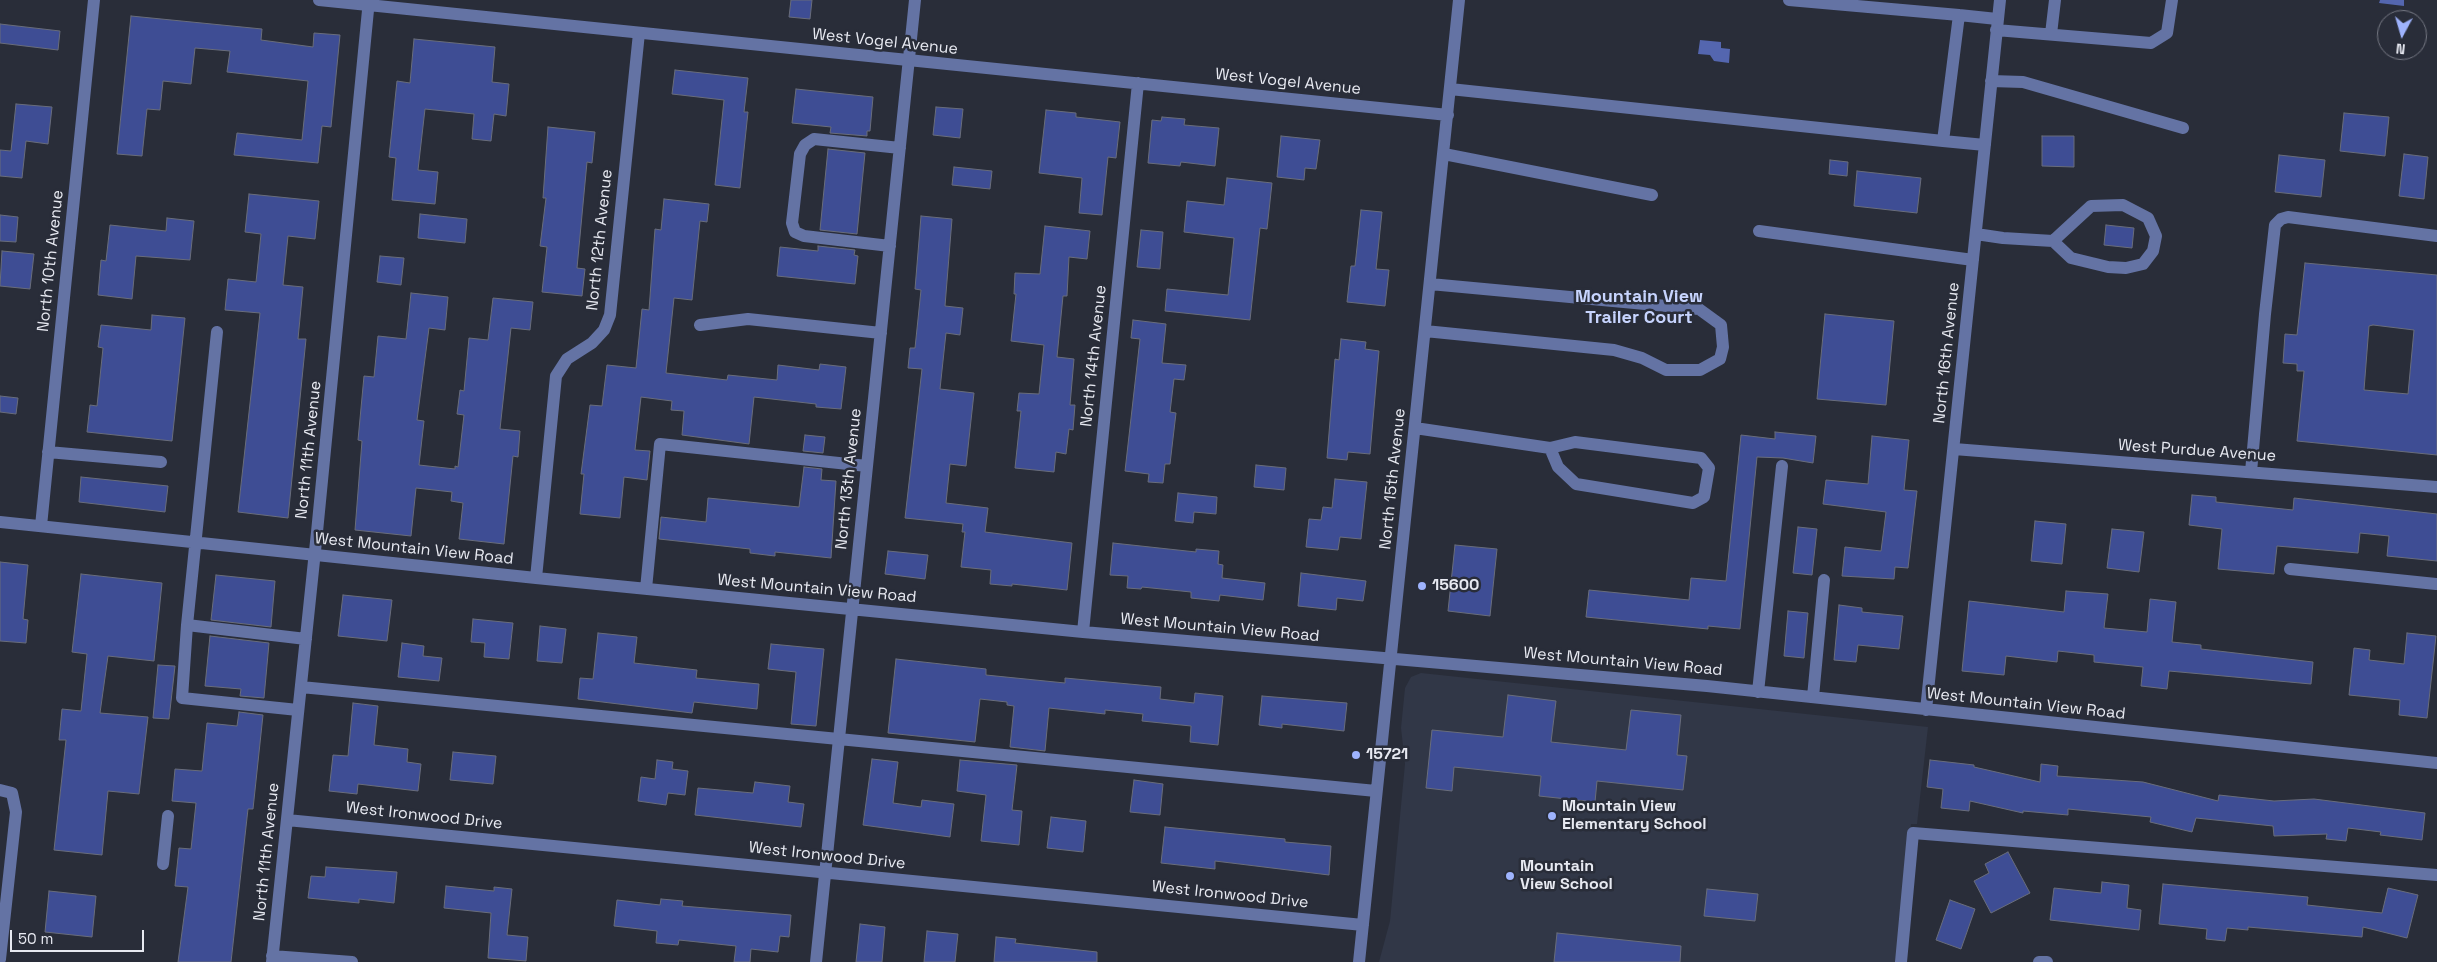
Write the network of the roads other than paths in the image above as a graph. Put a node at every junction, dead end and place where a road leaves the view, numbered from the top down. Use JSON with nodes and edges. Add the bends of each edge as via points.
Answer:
{"nodes":[{"id":1,"x":94,"y":0,"type":"edge"},
{"id":2,"x":319,"y":0,"type":"edge"},
{"id":3,"x":914,"y":0,"type":"edge"},
{"id":4,"x":1459,"y":0,"type":"edge"},
{"id":5,"x":1789,"y":0,"type":"edge"},
{"id":6,"x":2000,"y":0,"type":"edge"},
{"id":7,"x":2055,"y":0,"type":"edge"},
{"id":8,"x":2172,"y":0,"type":"edge"},
{"id":9,"x":369,"y":3,"type":"edge"},
{"id":10,"x":1959,"y":15,"type":"junction"},
{"id":11,"x":1997,"y":24,"type":"junction"},
{"id":12,"x":639,"y":34,"type":"junction"},
{"id":13,"x":2051,"y":34,"type":"junction"},
{"id":14,"x":908,"y":61,"type":"junction"},
{"id":15,"x":1991,"y":81,"type":"junction"},
{"id":16,"x":1138,"y":83,"type":"junction"},
{"id":17,"x":1450,"y":89,"type":"junction"},
{"id":18,"x":1448,"y":115,"type":"junction"},
{"id":19,"x":2183,"y":128,"type":"dead end"},
{"id":20,"x":1943,"y":141,"type":"junction"},
{"id":21,"x":1984,"y":145,"type":"junction"},
{"id":22,"x":900,"y":148,"type":"junction"},
{"id":23,"x":1444,"y":154,"type":"junction"},
{"id":24,"x":1652,"y":195,"type":"dead end"},
{"id":25,"x":1759,"y":231,"type":"dead end"},
{"id":26,"x":1976,"y":234,"type":"junction"},
{"id":27,"x":2437,"y":236,"type":"edge"},
{"id":28,"x":2053,"y":241,"type":"junction"},
{"id":29,"x":890,"y":246,"type":"junction"},
{"id":30,"x":1973,"y":260,"type":"junction"},
{"id":31,"x":1430,"y":284,"type":"junction"},
{"id":32,"x":700,"y":325,"type":"dead end"},
{"id":33,"x":1425,"y":331,"type":"junction"},
{"id":34,"x":217,"y":332,"type":"dead end"},
{"id":35,"x":881,"y":333,"type":"junction"},
{"id":36,"x":1415,"y":428,"type":"junction"},
{"id":37,"x":1550,"y":448,"type":"junction"},
{"id":38,"x":1954,"y":449,"type":"junction"},
{"id":39,"x":48,"y":452,"type":"junction"},
{"id":40,"x":161,"y":462,"type":"dead end"},
{"id":41,"x":867,"y":466,"type":"junction"},
{"id":42,"x":1782,"y":466,"type":"dead end"},
{"id":43,"x":2251,"y":472,"type":"junction"},
{"id":44,"x":2437,"y":487,"type":"edge"},
{"id":45,"x":0,"y":522,"type":"edge"},
{"id":46,"x":40,"y":526,"type":"junction"},
{"id":47,"x":195,"y":543,"type":"junction"},
{"id":48,"x":315,"y":555,"type":"junction"},
{"id":49,"x":2290,"y":569,"type":"dead end"},
{"id":50,"x":536,"y":578,"type":"junction"},
{"id":51,"x":1824,"y":580,"type":"dead end"},
{"id":52,"x":2437,"y":584,"type":"edge"},
{"id":53,"x":646,"y":589,"type":"junction"},
{"id":54,"x":852,"y":609,"type":"junction"},
{"id":55,"x":187,"y":625,"type":"junction"},
{"id":56,"x":1083,"y":632,"type":"junction"},
{"id":57,"x":306,"y":639,"type":"junction"},
{"id":58,"x":1391,"y":658,"type":"junction"},
{"id":59,"x":300,"y":688,"type":"junction"},
{"id":60,"x":1758,"y":692,"type":"junction"},
{"id":61,"x":1813,"y":697,"type":"junction"},
{"id":62,"x":298,"y":710,"type":"junction"},
{"id":63,"x":1926,"y":710,"type":"junction"},
{"id":64,"x":837,"y":738,"type":"junction"},
{"id":65,"x":2437,"y":763,"type":"edge"},
{"id":66,"x":6,"y":791,"type":"edge"},
{"id":67,"x":1376,"y":791,"type":"junction"},
{"id":68,"x":168,"y":816,"type":"dead end"},
{"id":69,"x":287,"y":820,"type":"junction"},
{"id":70,"x":163,"y":864,"type":"dead end"},
{"id":71,"x":826,"y":872,"type":"junction"},
{"id":72,"x":2437,"y":875,"type":"edge"},
{"id":73,"x":1363,"y":925,"type":"junction"},
{"id":74,"x":0,"y":959,"type":"edge"},
{"id":75,"x":272,"y":959,"type":"edge"},
{"id":76,"x":352,"y":962,"type":"edge"},
{"id":77,"x":816,"y":962,"type":"edge"},
{"id":78,"x":1359,"y":962,"type":"edge"},
{"id":79,"x":1901,"y":962,"type":"edge"},
{"id":80,"x":2039,"y":962,"type":"edge"},
{"id":81,"x":2047,"y":962,"type":"edge"}],
"edges":[{"from":1,"to":39,"type":"street","name":"North 10th Avenue"},
{"from":2,"to":9,"type":"street","name":"West Vogel Avenue"},
{"from":3,"to":14,"type":"street","name":"North 13th Avenue"},
{"from":4,"to":17,"type":"street","name":"North 15th Avenue"},
{"from":5,"to":10,"type":"street"},
{"from":6,"to":11,"type":"street","name":"North 16th Avenue"},
{"from":7,"to":13,"type":"street"},
{"from":8,"to":13,"type":"street","via":[[2167,33],[2151,43]]},
{"from":9,"to":12,"type":"street","name":"West Vogel Avenue"},
{"from":9,"to":48,"type":"street","name":"North 11th Avenue"},
{"from":10,"to":11,"type":"street"},
{"from":10,"to":20,"type":"street"},
{"from":11,"to":13,"type":"street"},
{"from":11,"to":15,"type":"street","name":"North 16th Avenue"},
{"from":12,"to":14,"type":"street","name":"West Vogel Avenue"},
{"from":12,"to":50,"type":"street","name":"North 12th Avenue","via":[[610,315],[604,330],[592,343],[567,359],[556,376]]},
{"from":14,"to":16,"type":"street","name":"West Vogel Avenue"},
{"from":14,"to":22,"type":"street","name":"North 13th Avenue"},
{"from":15,"to":19,"type":"street","via":[[2023,82]]},
{"from":15,"to":21,"type":"street","name":"North 16th Avenue"},
{"from":16,"to":18,"type":"street","name":"West Vogel Avenue"},
{"from":16,"to":56,"type":"street","name":"North 14th Avenue"},
{"from":17,"to":18,"type":"street","name":"North 15th Avenue"},
{"from":17,"to":20,"type":"street"},
{"from":18,"to":23,"type":"street","name":"North 15th Avenue"},
{"from":20,"to":21,"type":"street"},
{"from":21,"to":26,"type":"street","name":"North 16th Avenue"},
{"from":22,"to":29,"type":"street","name":"North 13th Avenue"},
{"from":22,"to":29,"type":"street","via":[[814,139],[805,145],[800,154],[792,223],[795,232],[804,236]]},
{"from":23,"to":24,"type":"street"},
{"from":23,"to":31,"type":"street","name":"North 15th Avenue"},
{"from":25,"to":30,"type":"street"},
{"from":26,"to":28,"type":"street"},
{"from":26,"to":30,"type":"street","name":"North 16th Avenue"},
{"from":27,"to":43,"type":"street","via":[[2288,217],[2275,226]]},
{"from":28,"to":28,"type":"street","via":[[2071,258],[2126,268],[2143,264],[2153,251],[2156,236],[2148,218],[2123,205],[2091,206]]},
{"from":29,"to":35,"type":"street","name":"North 13th Avenue"},
{"from":30,"to":38,"type":"street","name":"North 16th Avenue"},
{"from":31,"to":33,"type":"street","name":"North 15th Avenue"},
{"from":31,"to":33,"type":"street","via":[[1699,309],[1721,325],[1724,346],[1720,359],[1700,370],[1666,370],[1642,358],[1614,350]]},
{"from":32,"to":35,"type":"street","via":[[748,319]]},
{"from":33,"to":36,"type":"street","name":"North 15th Avenue"},
{"from":34,"to":47,"type":"street"},
{"from":35,"to":41,"type":"street","name":"North 13th Avenue"},
{"from":36,"to":37,"type":"street"},
{"from":36,"to":58,"type":"street","name":"North 15th Avenue"},
{"from":37,"to":37,"type":"street","via":[[1558,467],[1576,484],[1694,503],[1704,497],[1709,468],[1702,458],[1575,442]]},
{"from":38,"to":43,"type":"street","name":"West Purdue Avenue"},
{"from":38,"to":63,"type":"street","name":"North 16th Avenue"},
{"from":39,"to":40,"type":"street"},
{"from":39,"to":46,"type":"street","name":"North 10th Avenue"},
{"from":41,"to":53,"type":"street","via":[[660,444]]},
{"from":41,"to":54,"type":"street","name":"North 13th Avenue"},
{"from":42,"to":60,"type":"street"},
{"from":43,"to":44,"type":"street","name":"West Purdue Avenue"},
{"from":45,"to":46,"type":"street","name":"West Mountain View Road"},
{"from":46,"to":47,"type":"street","name":"West Mountain View Road"},
{"from":47,"to":48,"type":"street","name":"West Mountain View Road"},
{"from":47,"to":55,"type":"street"},
{"from":48,"to":50,"type":"street","name":"West Mountain View Road"},
{"from":48,"to":57,"type":"street","name":"North 11th Avenue"},
{"from":49,"to":52,"type":"street"},
{"from":50,"to":53,"type":"street","name":"West Mountain View Road"},
{"from":51,"to":61,"type":"street"},
{"from":53,"to":54,"type":"street","name":"West Mountain View Road"},
{"from":54,"to":56,"type":"street","name":"West Mountain View Road"},
{"from":54,"to":64,"type":"street","name":"North 13th Avenue"},
{"from":55,"to":57,"type":"street"},
{"from":55,"to":62,"type":"street","via":[[182,698]]},
{"from":56,"to":58,"type":"street","name":"West Mountain View Road"},
{"from":57,"to":59,"type":"street","name":"North 11th Avenue"},
{"from":58,"to":60,"type":"street","name":"West Mountain View Road"},
{"from":58,"to":67,"type":"street","name":"North 15th Avenue"},
{"from":59,"to":62,"type":"street","name":"North 11th Avenue"},
{"from":59,"to":64,"type":"street"},
{"from":60,"to":61,"type":"street","name":"West Mountain View Road"},
{"from":61,"to":63,"type":"street","name":"West Mountain View Road"},
{"from":62,"to":69,"type":"street","name":"North 11th Avenue"},
{"from":63,"to":65,"type":"street","name":"West Mountain View Road"},
{"from":64,"to":67,"type":"street"},
{"from":64,"to":71,"type":"street","name":"North 13th Avenue"},
{"from":66,"to":74,"type":"street","via":[[16,812]]},
{"from":67,"to":73,"type":"street","name":"North 15th Avenue"},
{"from":68,"to":70,"type":"street"},
{"from":69,"to":71,"type":"street","name":"West Ironwood Drive"},
{"from":69,"to":75,"type":"street","name":"North 11th Avenue"},
{"from":71,"to":73,"type":"street","name":"West Ironwood Drive"},
{"from":71,"to":77,"type":"street","name":"North 13th Avenue"},
{"from":72,"to":79,"type":"street","via":[[1913,833]]},
{"from":73,"to":78,"type":"street","name":"North 15th Avenue"},
{"from":75,"to":76,"type":"street"},
{"from":80,"to":81,"type":"street"}]}
